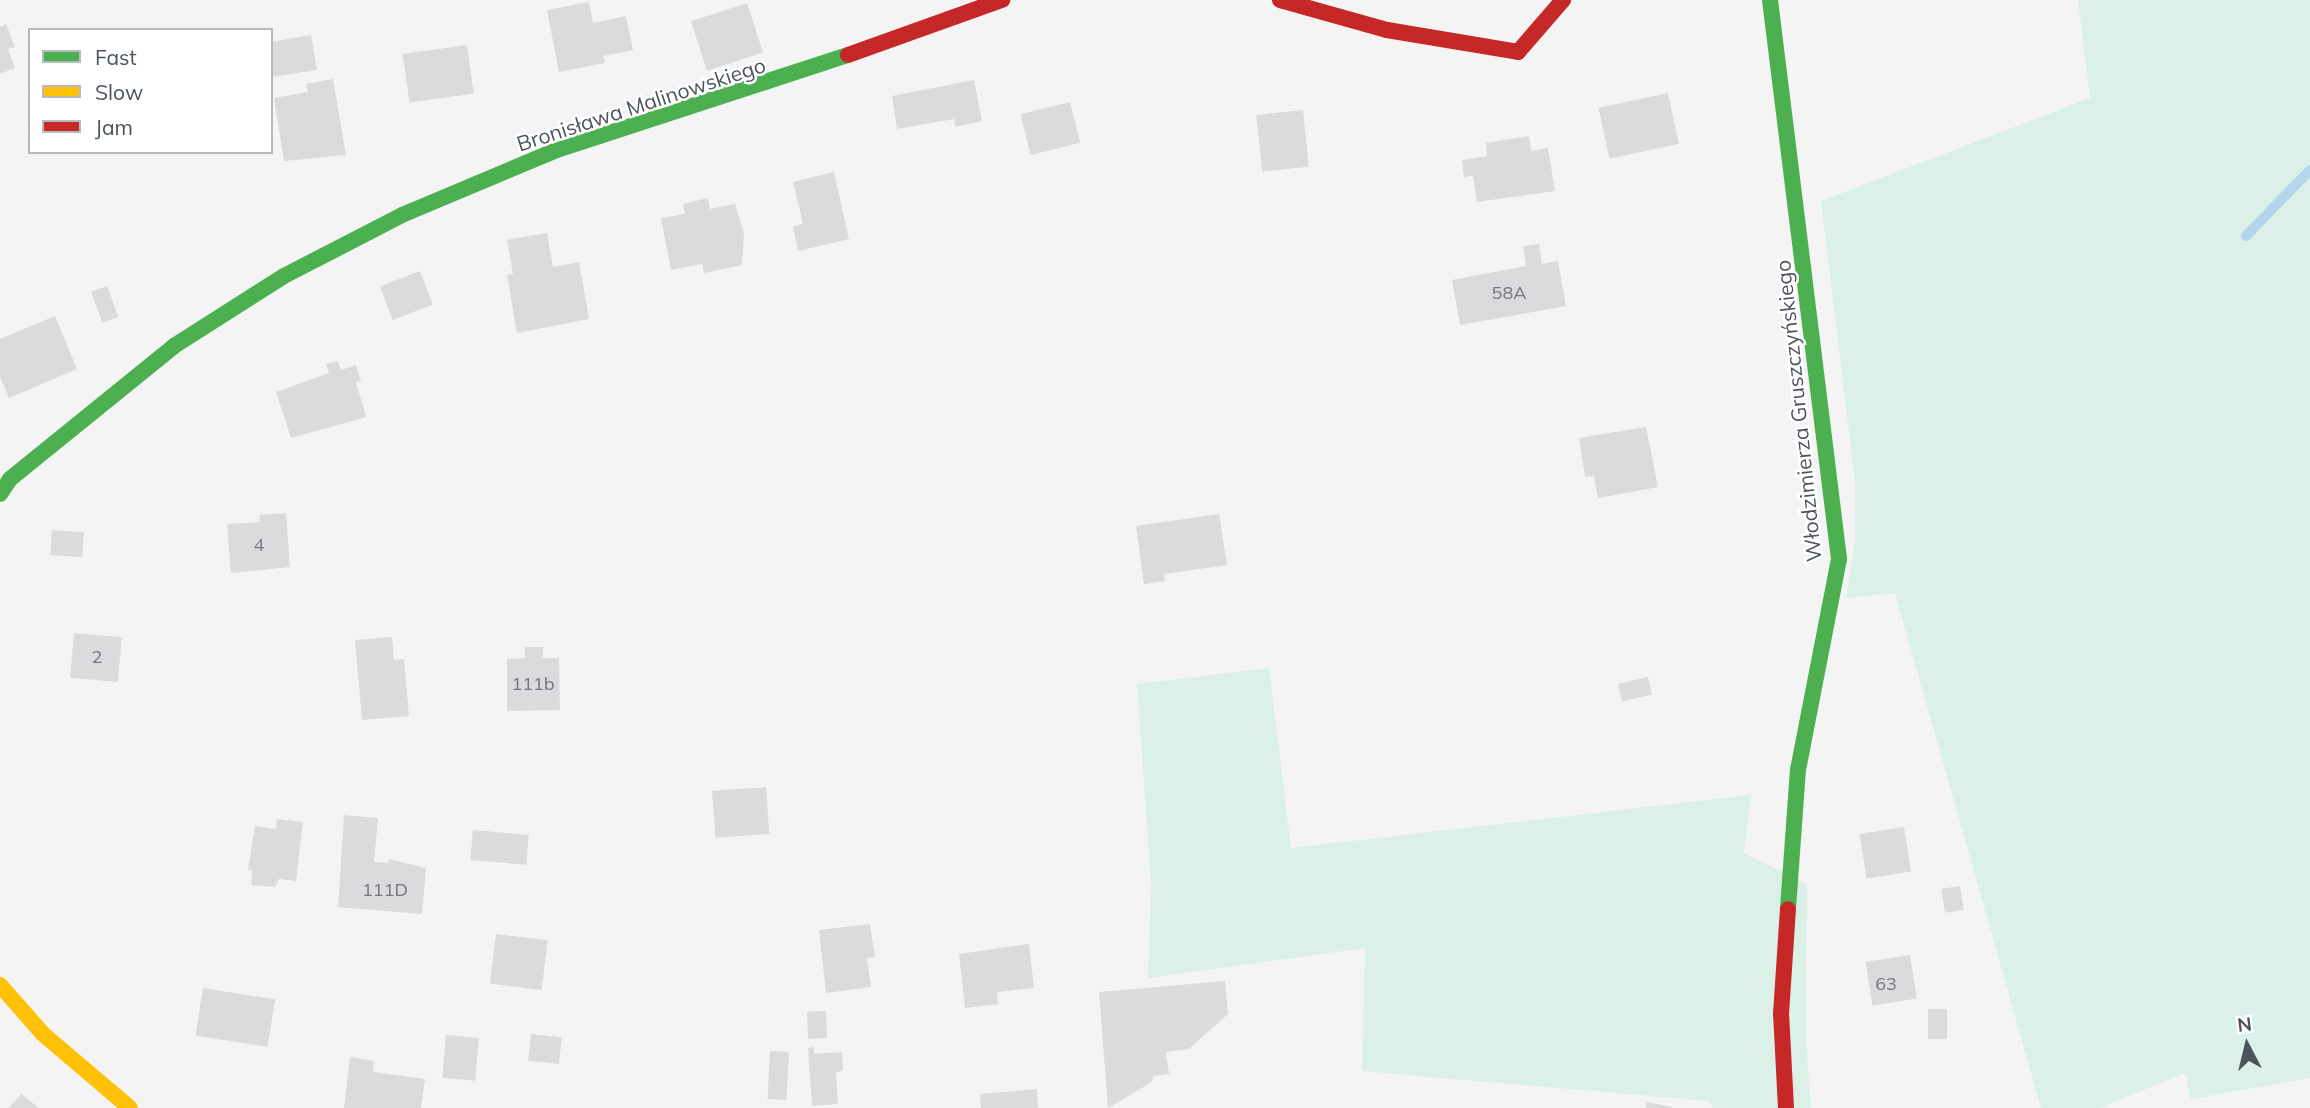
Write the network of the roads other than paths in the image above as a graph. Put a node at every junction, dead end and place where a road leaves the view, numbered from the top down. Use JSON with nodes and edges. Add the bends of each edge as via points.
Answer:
{"nodes":[{"id":1,"x":1002,"y":0,"type":"edge"},
{"id":2,"x":1280,"y":0,"type":"edge"},
{"id":3,"x":1563,"y":0,"type":"edge"},
{"id":4,"x":1770,"y":0,"type":"edge"},
{"id":5,"x":0,"y":494,"type":"edge"},
{"id":6,"x":0,"y":985,"type":"edge"},
{"id":7,"x":130,"y":1108,"type":"edge"},
{"id":8,"x":1786,"y":1108,"type":"edge"}],
"edges":[{"from":1,"to":5,"type":"street","name":"Bronisława Malinowskiego","via":[[793,75],[554,150],[402,215],[284,276],[174,346],[10,479]]},
{"from":2,"to":3,"type":"street","via":[[1387,30],[1518,51]]},
{"from":4,"to":8,"type":"street","name":"Włodzimierza Gruszczyńskiego","via":[[1839,559],[1798,769],[1780,1014]]},
{"from":6,"to":7,"type":"street","via":[[43,1034]]}]}
